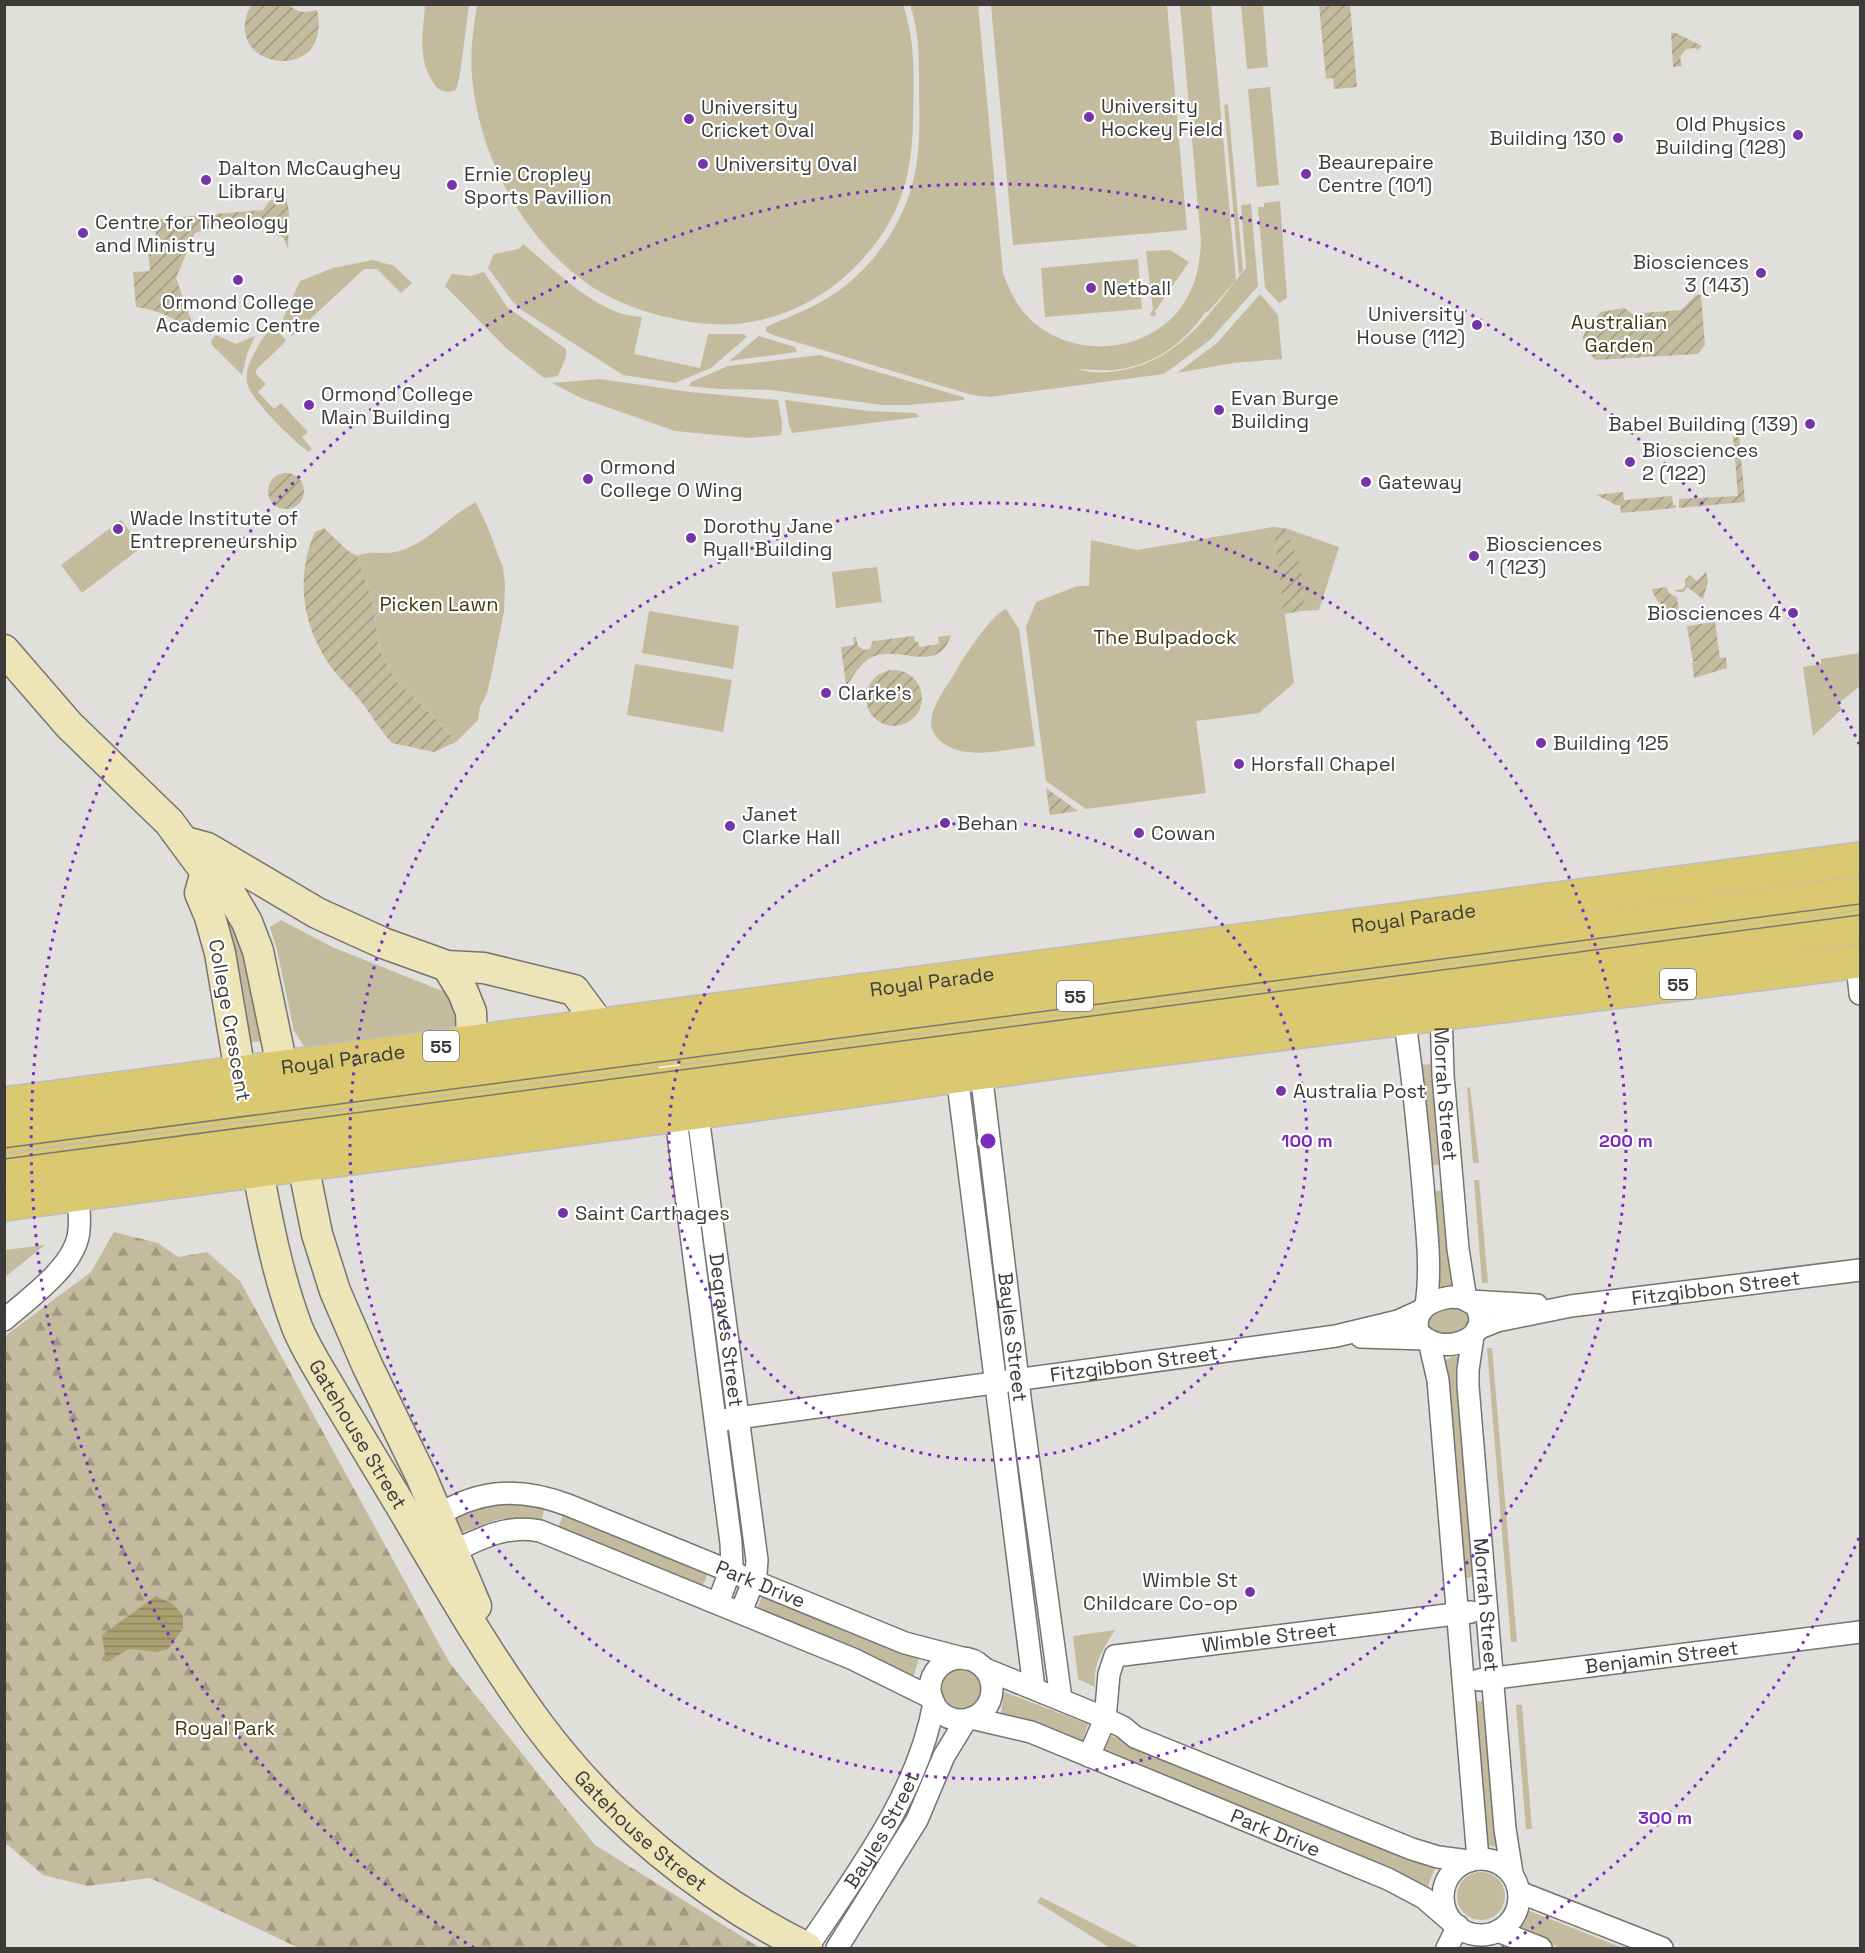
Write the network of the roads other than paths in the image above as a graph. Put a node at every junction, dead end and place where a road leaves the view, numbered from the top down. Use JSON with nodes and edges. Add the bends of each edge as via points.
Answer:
{"nodes":[{"id":1,"x":4,"y":650,"type":"edge"},
{"id":2,"x":186,"y":842,"type":"junction"},
{"id":3,"x":1847,"y":861,"type":"edge"},
{"id":4,"x":206,"y":872,"type":"junction"},
{"id":5,"x":1851,"y":894,"type":"edge"},
{"id":6,"x":1860,"y":943,"type":"edge"},
{"id":7,"x":447,"y":966,"type":"junction"},
{"id":8,"x":978,"y":975,"type":"junction"},
{"id":9,"x":1860,"y":994,"type":"edge"},
{"id":10,"x":816,"y":996,"type":"junction"},
{"id":11,"x":979,"y":1008,"type":"junction"},
{"id":12,"x":1441,"y":1012,"type":"junction"},
{"id":13,"x":1404,"y":1017,"type":"junction"},
{"id":14,"x":600,"y":1026,"type":"junction"},
{"id":15,"x":826,"y":1028,"type":"junction"},
{"id":16,"x":472,"y":1042,"type":"junction"},
{"id":17,"x":1069,"y":1046,"type":"junction"},
{"id":18,"x":678,"y":1048,"type":"junction"},
{"id":19,"x":972,"y":1063,"type":"junction"},
{"id":20,"x":282,"y":1067,"type":"junction"},
{"id":21,"x":682,"y":1081,"type":"junction"},
{"id":22,"x":243,"y":1089,"type":"junction"},
{"id":23,"x":88,"y":1093,"type":"junction"},
{"id":24,"x":289,"y":1099,"type":"junction"},
{"id":25,"x":4,"y":1104,"type":"edge"},
{"id":26,"x":686,"y":1114,"type":"junction"},
{"id":27,"x":69,"y":1128,"type":"junction"},
{"id":28,"x":296,"y":1132,"type":"junction"},
{"id":29,"x":4,"y":1136,"type":"edge"},
{"id":30,"x":252,"y":1138,"type":"junction"},
{"id":31,"x":74,"y":1162,"type":"junction"},
{"id":32,"x":302,"y":1164,"type":"junction"},
{"id":33,"x":258,"y":1170,"type":"junction"},
{"id":34,"x":4,"y":1171,"type":"edge"},
{"id":35,"x":1452,"y":1176,"type":"junction"},
{"id":36,"x":1422,"y":1179,"type":"junction"},
{"id":37,"x":78,"y":1194,"type":"junction"},
{"id":38,"x":4,"y":1204,"type":"edge"},
{"id":39,"x":1860,"y":1270,"type":"edge"},
{"id":40,"x":1468,"y":1301,"type":"junction"},
{"id":41,"x":1571,"y":1306,"type":"junction"},
{"id":42,"x":1423,"y":1308,"type":"junction"},
{"id":43,"x":4,"y":1320,"type":"edge"},
{"id":44,"x":1475,"y":1333,"type":"junction"},
{"id":45,"x":1336,"y":1336,"type":"junction"},
{"id":46,"x":1427,"y":1340,"type":"junction"},
{"id":47,"x":1018,"y":1379,"type":"junction"},
{"id":48,"x":996,"y":1382,"type":"junction"},
{"id":49,"x":737,"y":1417,"type":"junction"},
{"id":50,"x":716,"y":1421,"type":"junction"},
{"id":51,"x":558,"y":1501,"type":"junction"},
{"id":52,"x":427,"y":1523,"type":"junction"},
{"id":53,"x":547,"y":1533,"type":"junction"},
{"id":54,"x":443,"y":1556,"type":"junction"},
{"id":55,"x":730,"y":1571,"type":"junction"},
{"id":56,"x":754,"y":1580,"type":"junction"},
{"id":57,"x":718,"y":1603,"type":"junction"},
{"id":58,"x":1486,"y":1610,"type":"junction"},
{"id":59,"x":741,"y":1612,"type":"junction"},
{"id":60,"x":1457,"y":1614,"type":"junction"},
{"id":61,"x":1860,"y":1632,"type":"edge"},
{"id":62,"x":966,"y":1659,"type":"junction"},
{"id":63,"x":985,"y":1669,"type":"junction"},
{"id":64,"x":1492,"y":1679,"type":"junction"},
{"id":65,"x":1463,"y":1682,"type":"junction"},
{"id":66,"x":1034,"y":1688,"type":"junction"},
{"id":67,"x":1061,"y":1699,"type":"junction"},
{"id":68,"x":933,"y":1701,"type":"junction"},
{"id":69,"x":969,"y":1719,"type":"junction"},
{"id":70,"x":1105,"y":1719,"type":"junction"},
{"id":71,"x":1089,"y":1756,"type":"junction"},
{"id":72,"x":891,"y":1817,"type":"junction"},
{"id":73,"x":911,"y":1829,"type":"junction"},
{"id":74,"x":1473,"y":1860,"type":"junction"},
{"id":75,"x":1515,"y":1883,"type":"junction"},
{"id":76,"x":1456,"y":1925,"type":"junction"},
{"id":77,"x":1487,"y":1938,"type":"edge"},
{"id":78,"x":807,"y":1948,"type":"edge"},
{"id":79,"x":837,"y":1948,"type":"edge"},
{"id":80,"x":1448,"y":1948,"type":"edge"},
{"id":81,"x":1541,"y":1948,"type":"edge"},
{"id":82,"x":1662,"y":1948,"type":"edge"}],
"edges":[{"from":1,"to":2,"type":"main road","name":"College Crescent","via":[[69,724]]},
{"from":2,"to":4,"type":"main road","name":"College Crescent"},
{"from":2,"to":7,"type":"main road","name":"College Crescent","via":[[207,848],[326,917]]},
{"from":3,"to":5,"type":"main road"},
{"from":3,"to":8,"type":"main road","name":"Royal Parade","number":"55"},
{"from":4,"to":20,"type":"main road","name":"College Crescent","via":[[227,888],[255,942]]},
{"from":4,"to":22,"type":"main road","name":"College Crescent","via":[[200,893],[218,945]]},
{"from":5,"to":6,"type":"main road"},
{"from":5,"to":11,"type":"main road","name":"Royal Parade","number":"55"},
{"from":6,"to":9,"type":"street"},
{"from":6,"to":12,"type":"main road","number":"55"},
{"from":6,"to":17,"type":"main road","number":"55"},
{"from":7,"to":14,"type":"main road","name":"College Crescent","via":[[484,968],[574,990]]},
{"from":7,"to":16,"type":"main road","via":[[471,1012]]},
{"from":8,"to":10,"type":"main road","name":"Royal Parade","number":"55"},
{"from":8,"to":11,"type":"main road","name":"Bayles Street"},
{"from":10,"to":14,"type":"main road","name":"Royal Parade","number":"55"},
{"from":10,"to":15,"type":"main road"},
{"from":11,"to":15,"type":"main road","name":"Royal Parade","number":"55"},
{"from":11,"to":19,"type":"main road","name":"Bayles Street"},
{"from":12,"to":13,"type":"main road","number":"55"},
{"from":12,"to":35,"type":"street","name":"Morrah Street"},
{"from":13,"to":17,"type":"main road","number":"55"},
{"from":13,"to":36,"type":"street","name":"Morrah Street","via":[[1415,1088]]},
{"from":14,"to":16,"type":"main road","name":"Royal Parade","number":"55"},
{"from":15,"to":18,"type":"main road","name":"Royal Parade","number":"55"},
{"from":16,"to":20,"type":"main road","name":"Royal Parade","number":"55"},
{"from":17,"to":19,"type":"main road","number":"55"},
{"from":18,"to":21,"type":"street","name":"Degraves Street"},
{"from":18,"to":24,"type":"main road","name":"Royal Parade","number":"55"},
{"from":19,"to":21,"type":"main road","number":"55"},
{"from":19,"to":26,"type":"main road","number":"55"},
{"from":19,"to":47,"type":"street","name":"Bayles Street"},
{"from":19,"to":48,"type":"street","name":"Bayles Street"},
{"from":20,"to":22,"type":"main road","name":"Royal Parade","number":"55"},
{"from":20,"to":24,"type":"main road","name":"College Crescent"},
{"from":21,"to":26,"type":"street","name":"Degraves Street"},
{"from":21,"to":28,"type":"main road","number":"55"},
{"from":22,"to":23,"type":"main road","name":"Royal Parade","number":"55"},
{"from":22,"to":24,"type":"main road","name":"Royal Parade","number":"55"},
{"from":22,"to":27,"type":"main road","name":"Royal Parade","number":"55"},
{"from":22,"to":30,"type":"main road","name":"College Crescent"},
{"from":23,"to":25,"type":"main road","name":"Royal Parade","number":"55"},
{"from":23,"to":27,"type":"main road"},
{"from":24,"to":28,"type":"main road","name":"College Crescent"},
{"from":26,"to":32,"type":"main road","number":"55"},
{"from":26,"to":49,"type":"street","name":"Degraves Street"},
{"from":26,"to":50,"type":"street","name":"Degraves Street"},
{"from":27,"to":29,"type":"main road","name":"Royal Parade","number":"55"},
{"from":27,"to":31,"type":"main road"},
{"from":28,"to":30,"type":"main road","number":"55"},
{"from":28,"to":32,"type":"main road","name":"College Crescent"},
{"from":30,"to":31,"type":"main road","number":"55"},
{"from":30,"to":33,"type":"main road","name":"College Crescent"},
{"from":31,"to":34,"type":"main road","number":"55"},
{"from":31,"to":37,"type":"main road"},
{"from":32,"to":33,"type":"main road","number":"55"},
{"from":32,"to":52,"type":"main road","name":"Gatehouse Street","via":[[317,1234],[335,1291],[421,1476]]},
{"from":33,"to":37,"type":"main road","number":"55"},
{"from":33,"to":52,"type":"main road","name":"Gatehouse Street","via":[[276,1259],[302,1339]]},
{"from":35,"to":36,"type":"street","name":"Morrah Street"},
{"from":35,"to":40,"type":"street","name":"Morrah Street","via":[[1458,1255]]},
{"from":36,"to":42,"type":"street","name":"Morrah Street","via":[[1429,1272]]},
{"from":37,"to":38,"type":"main road","number":"55"},
{"from":37,"to":43,"type":"street","via":[[79,1234],[72,1253]]},
{"from":39,"to":41,"type":"street","name":"Fitzgibbon Street"},
{"from":40,"to":41,"type":"street","name":"Fitzgibbon Street"},
{"from":40,"to":42,"type":"street","via":[[1443,1298]]},
{"from":40,"to":44,"type":"street","via":[[1479,1313]]},
{"from":41,"to":44,"type":"street","name":"Fitzgibbon Street","via":[[1497,1322]]},
{"from":42,"to":45,"type":"street","name":"Fitzgibbon Street","via":[[1398,1321]]},
{"from":42,"to":46,"type":"street","via":[[1417,1326]]},
{"from":44,"to":46,"type":"street","via":[[1456,1344]]},
{"from":44,"to":58,"type":"street","name":"Morrah Street","via":[[1468,1386]]},
{"from":45,"to":46,"type":"street","name":"Fitzgibbon Street"},
{"from":45,"to":47,"type":"street","name":"Fitzgibbon Street"},
{"from":46,"to":60,"type":"street","name":"Morrah Street","via":[[1438,1380]]},
{"from":47,"to":48,"type":"street","name":"Fitzgibbon Street"},
{"from":47,"to":67,"type":"street","name":"Bayles Street"},
{"from":48,"to":49,"type":"street","name":"Fitzgibbon Street"},
{"from":48,"to":66,"type":"street","name":"Bayles Street"},
{"from":49,"to":50,"type":"street","name":"Fitzgibbon Street"},
{"from":49,"to":56,"type":"street","name":"Degraves Street","via":[[757,1560]]},
{"from":50,"to":55,"type":"street","name":"Degraves Street","via":[[732,1551]]},
{"from":51,"to":52,"type":"street","name":"Park Drive","via":[[527,1493],[500,1493],[478,1497]]},
{"from":51,"to":53,"type":"street"},
{"from":51,"to":55,"type":"street","name":"Park Drive"},
{"from":52,"to":54,"type":"main road","name":"Gatehouse Street"},
{"from":53,"to":54,"type":"street","name":"Park Drive","via":[[530,1528],[508,1530]]},
{"from":53,"to":57,"type":"street","name":"Park Drive"},
{"from":54,"to":78,"type":"main road","name":"Gatehouse Street","via":[[474,1629],[568,1762],[637,1834],[714,1893]]},
{"from":55,"to":56,"type":"street","name":"Park Drive"},
{"from":55,"to":57,"type":"street","name":"Degraves Street"},
{"from":56,"to":59,"type":"street","name":"Degraves Street"},
{"from":56,"to":62,"type":"street","name":"Park Drive","via":[[905,1643]]},
{"from":57,"to":59,"type":"street","name":"Park Drive"},
{"from":58,"to":60,"type":"street","name":"Wimble Street"},
{"from":58,"to":64,"type":"street","name":"Morrah Street"},
{"from":59,"to":68,"type":"street","name":"Park Drive","via":[[853,1659]]},
{"from":60,"to":65,"type":"street","name":"Morrah Street"},
{"from":60,"to":70,"type":"street","name":"Wimble Street","via":[[1115,1656],[1109,1674]]},
{"from":61,"to":64,"type":"street","name":"Benjamin Street"},
{"from":62,"to":63,"type":"street"},
{"from":62,"to":68,"type":"street","via":[[951,1660],[938,1669],[931,1683]]},
{"from":63,"to":66,"type":"street","name":"Park Drive"},
{"from":63,"to":69,"type":"street","via":[[992,1684],[989,1701]]},
{"from":64,"to":65,"type":"street","name":"Benjamin Street"},
{"from":64,"to":75,"type":"street","name":"Morrah Street","via":[[1505,1829]]},
{"from":65,"to":74,"type":"street","name":"Morrah Street"},
{"from":66,"to":67,"type":"street","name":"Park Drive"},
{"from":67,"to":70,"type":"street","name":"Park Drive"},
{"from":68,"to":69,"type":"street","via":[[947,1717]]},
{"from":68,"to":72,"type":"street","name":"Bayles Street","via":[[922,1754]]},
{"from":69,"to":71,"type":"street","name":"Park Drive","via":[[1025,1729]]},
{"from":69,"to":73,"type":"street","name":"Bayles Street","via":[[944,1756],[924,1808]]},
{"from":70,"to":71,"type":"street"},
{"from":70,"to":74,"type":"street","name":"Park Drive","via":[[1135,1737],[1412,1849],[1438,1857]]},
{"from":71,"to":76,"type":"street","name":"Park Drive","via":[[1397,1883],[1428,1900]]},
{"from":72,"to":73,"type":"street"},
{"from":72,"to":78,"type":"street","name":"Bayles Street"},
{"from":73,"to":79,"type":"street","name":"Bayles Street"},
{"from":74,"to":75,"type":"street","via":[[1502,1865]]},
{"from":74,"to":76,"type":"street","via":[[1457,1867],[1444,1888],[1443,1901]]},
{"from":75,"to":77,"type":"street","via":[[1519,1904],[1515,1915]]},
{"from":75,"to":82,"type":"street"},
{"from":76,"to":77,"type":"street"},
{"from":76,"to":80,"type":"street"},
{"from":77,"to":81,"type":"street"}]}
